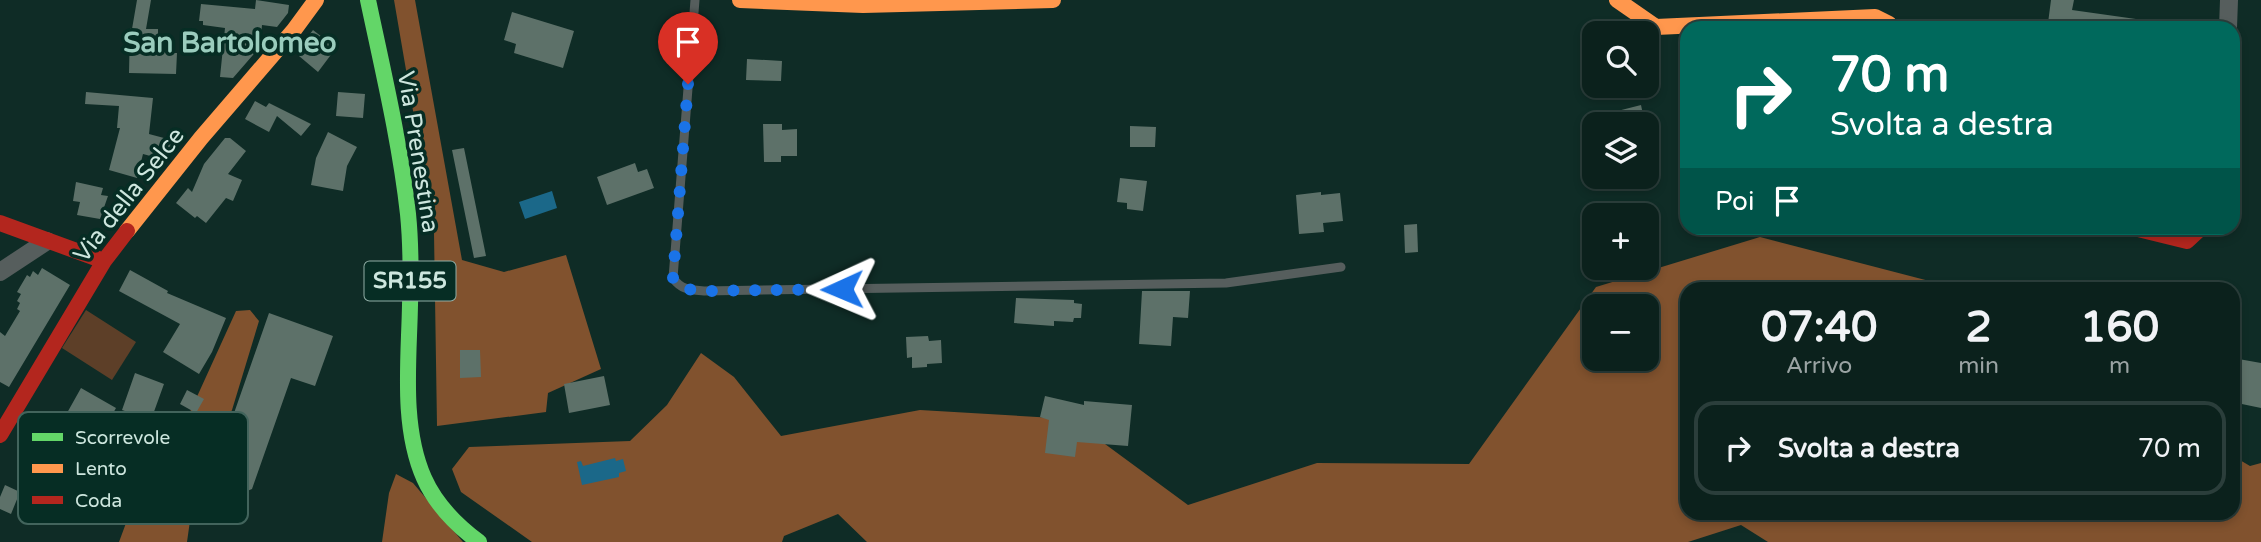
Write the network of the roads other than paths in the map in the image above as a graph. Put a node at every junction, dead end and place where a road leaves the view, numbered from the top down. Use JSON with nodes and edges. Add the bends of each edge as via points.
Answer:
{"nodes":[{"id":1,"x":316,"y":0,"type":"edge"},
{"id":2,"x":368,"y":0,"type":"edge"},
{"id":3,"x":695,"y":0,"type":"edge"},
{"id":4,"x":740,"y":0,"type":"edge"},
{"id":5,"x":1053,"y":0,"type":"edge"},
{"id":6,"x":1617,"y":0,"type":"edge"},
{"id":7,"x":2229,"y":0,"type":"edge"},
{"id":8,"x":1787,"y":21,"type":"edge"},
{"id":9,"x":1883,"y":21,"type":"edge"},
{"id":10,"x":2228,"y":21,"type":"edge"},
{"id":11,"x":1680,"y":26,"type":"edge"},
{"id":12,"x":0,"y":223,"type":"edge"},
{"id":13,"x":2165,"y":235,"type":"edge"},
{"id":14,"x":2192,"y":235,"type":"edge"},
{"id":15,"x":47,"y":241,"type":"junction"},
{"id":16,"x":104,"y":261,"type":"junction"},
{"id":17,"x":1341,"y":267,"type":"dead end"},
{"id":18,"x":0,"y":272,"type":"edge"},
{"id":19,"x":0,"y":435,"type":"edge"},
{"id":20,"x":479,"y":542,"type":"edge"}],
"edges":[{"from":1,"to":16,"type":"street","name":"Via della Selce"},
{"from":2,"to":20,"type":"street","name":"Via Prenestina","number":"SR155","via":[[407,209],[416,454],[438,503]]},
{"from":3,"to":17,"type":"lane","via":[[673,278],[686,289],[1226,283]]},
{"from":4,"to":5,"type":"street","via":[[863,5]]},
{"from":6,"to":11,"type":"street","via":[[1656,27]]},
{"from":7,"to":10,"type":"street"},
{"from":8,"to":9,"type":"street","via":[[1874,17]]},
{"from":12,"to":15,"type":"street"},
{"from":13,"to":14,"type":"street","via":[[2187,240]]},
{"from":15,"to":16,"type":"street"},
{"from":15,"to":18,"type":"street"},
{"from":16,"to":19,"type":"street","name":"Via della Selce"}]}
